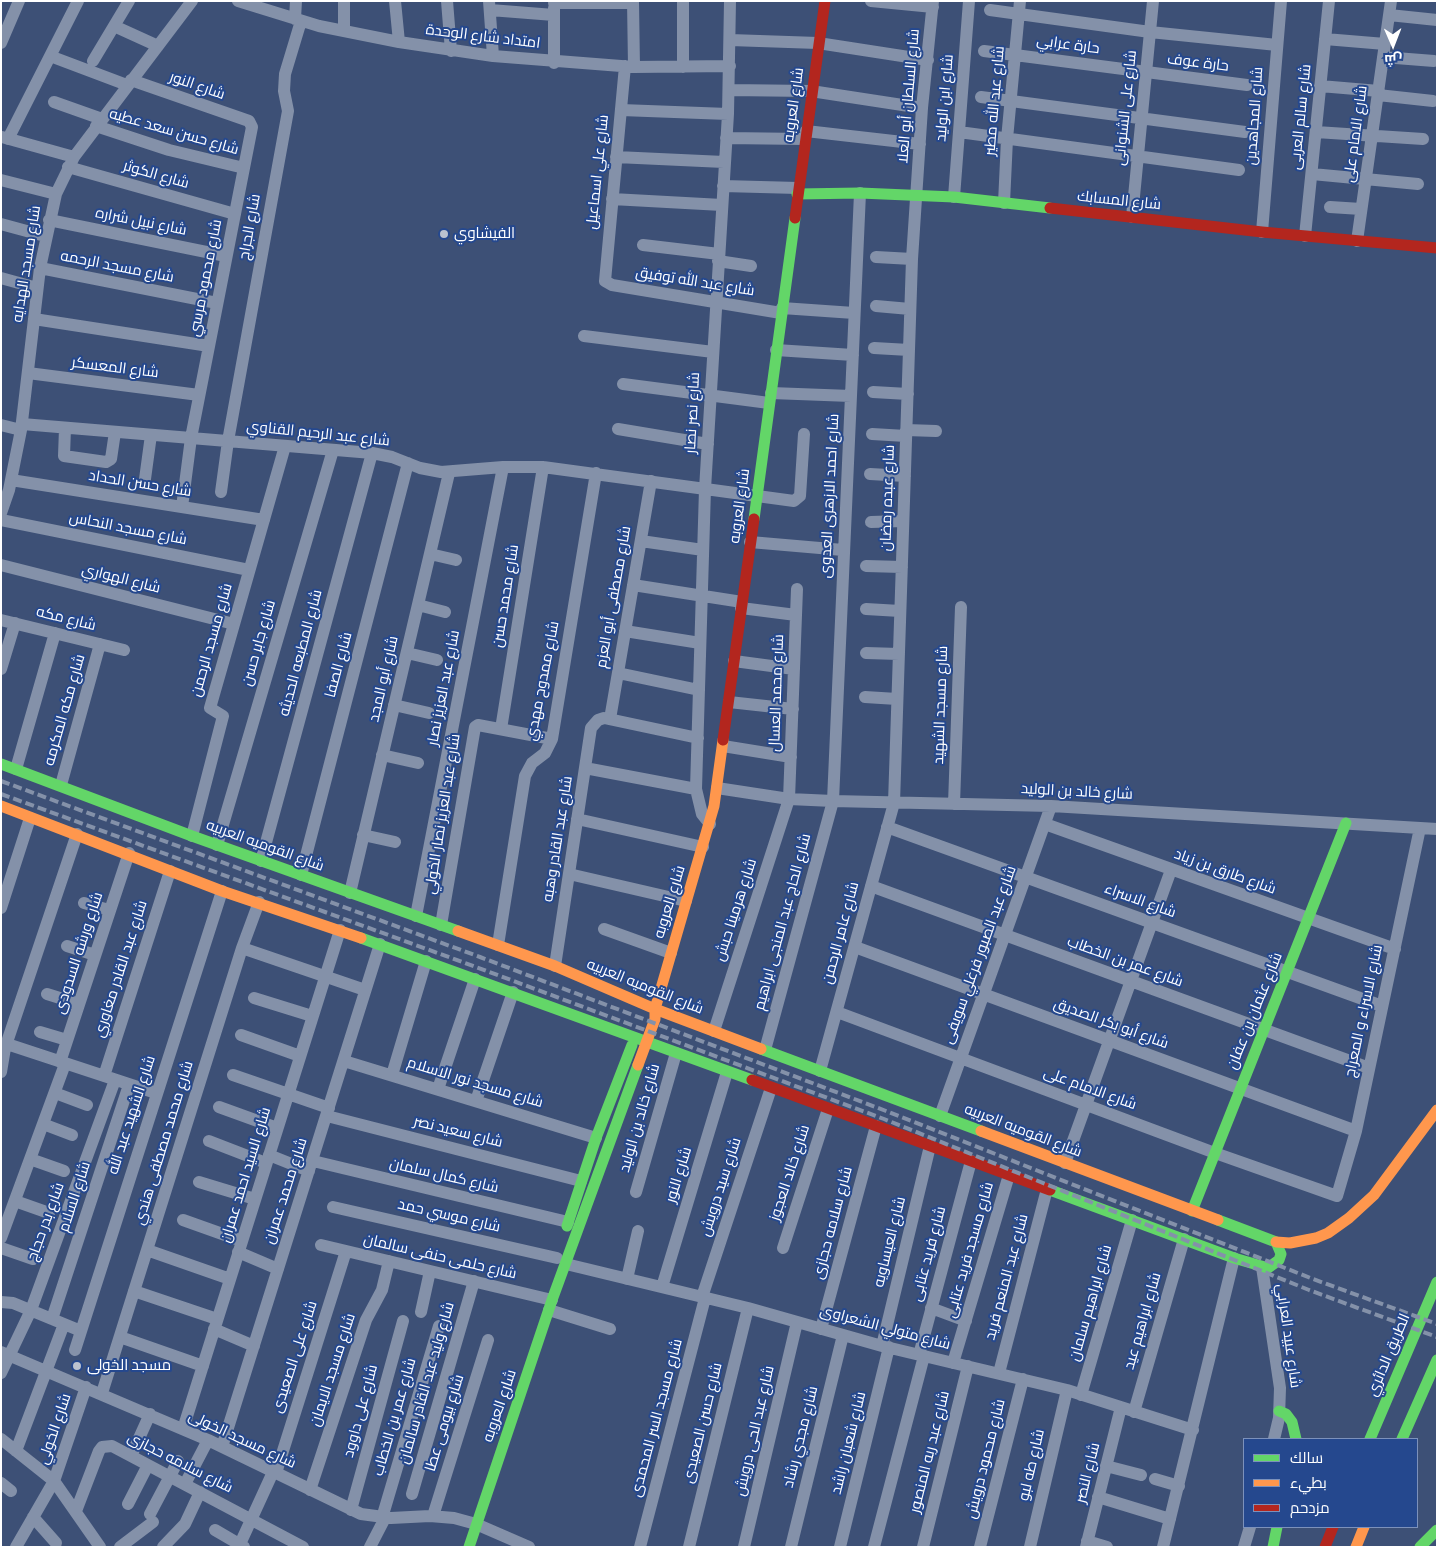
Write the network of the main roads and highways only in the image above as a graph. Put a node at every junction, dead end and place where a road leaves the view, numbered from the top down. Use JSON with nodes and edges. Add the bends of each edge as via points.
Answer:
{"nodes":[{"id":1,"x":825,"y":1,"type":"edge"},
{"id":2,"x":798,"y":191,"type":"junction"},
{"id":3,"x":1437,"y":248,"type":"edge"},
{"id":4,"x":1,"y":764,"type":"edge"},
{"id":5,"x":1,"y":806,"type":"edge"},
{"id":6,"x":1346,"y":823,"type":"road end"},
{"id":7,"x":656,"y":1009,"type":"junction"},
{"id":8,"x":635,"y":1038,"type":"junction"},
{"id":9,"x":647,"y":1042,"type":"junction"},
{"id":10,"x":1437,"y":1110,"type":"edge"},
{"id":11,"x":1192,"y":1211,"type":"junction"},
{"id":12,"x":1276,"y":1242,"type":"junction"},
{"id":13,"x":561,"y":1266,"type":"junction"},
{"id":14,"x":1437,"y":1282,"type":"edge"},
{"id":15,"x":1436,"y":1361,"type":"edge"},
{"id":16,"x":1279,"y":1411,"type":"road end"},
{"id":17,"x":1296,"y":1438,"type":"edge"},
{"id":18,"x":1370,"y":1438,"type":"edge"},
{"id":19,"x":1402,"y":1438,"type":"edge"},
{"id":20,"x":1278,"y":1528,"type":"edge"},
{"id":21,"x":1333,"y":1528,"type":"edge"},
{"id":22,"x":1364,"y":1528,"type":"edge"},
{"id":23,"x":1437,"y":1530,"type":"edge"},
{"id":24,"x":469,"y":1547,"type":"edge"},
{"id":25,"x":1273,"y":1547,"type":"edge"},
{"id":26,"x":1325,"y":1547,"type":"edge"},
{"id":27,"x":1356,"y":1547,"type":"edge"},
{"id":28,"x":1420,"y":1547,"type":"edge"}],
"edges":[{"from":1,"to":2,"type":"main road","name":"شارع العروبه"},
{"from":2,"to":3,"type":"main road","name":"شارع المسابك","via":[[954,197]]},
{"from":2,"to":7,"type":"main road","name":"شارع العروبه","via":[[717,788],[710,824]]},
{"from":4,"to":7,"type":"main road","name":"شارع القوميه العربيه","via":[[555,966]]},
{"from":5,"to":8,"type":"main road","via":[[222,891],[380,944]]},
{"from":6,"to":11,"type":"main road","name":"شارع عثمان بن عفان"},
{"from":7,"to":8,"type":"main road","name":"شارع العروبه","via":[[648,1011],[641,1020]]},
{"from":7,"to":9,"type":"main road","name":"شارع العروبه","via":[[656,1019]]},
{"from":7,"to":11,"type":"main road","name":"شارع القوميه العربيه"},
{"from":8,"to":9,"type":"main road"},
{"from":8,"to":13,"type":"main road","name":"شارع العروبه","via":[[581,1180],[568,1222]]},
{"from":9,"to":12,"type":"main road","via":[[1262,1267],[1274,1265],[1279,1260],[1281,1254]]},
{"from":9,"to":13,"type":"main road","name":"شارع العروبه"},
{"from":10,"to":12,"type":"main road","via":[[1374,1195],[1344,1222],[1316,1238]]},
{"from":11,"to":12,"type":"main road","name":"شارع القوميه العربيه"},
{"from":13,"to":24,"type":"main road","name":"شارع العروبه","via":[[551,1305]]},
{"from":14,"to":18,"type":"main road","name":"الطريق الدائري"},
{"from":15,"to":19,"type":"main road"},
{"from":16,"to":17,"type":"main road","via":[[1292,1422]]},
{"from":20,"to":25,"type":"main road"},
{"from":21,"to":26,"type":"main road"},
{"from":22,"to":27,"type":"main road"},
{"from":23,"to":28,"type":"main road"}]}
